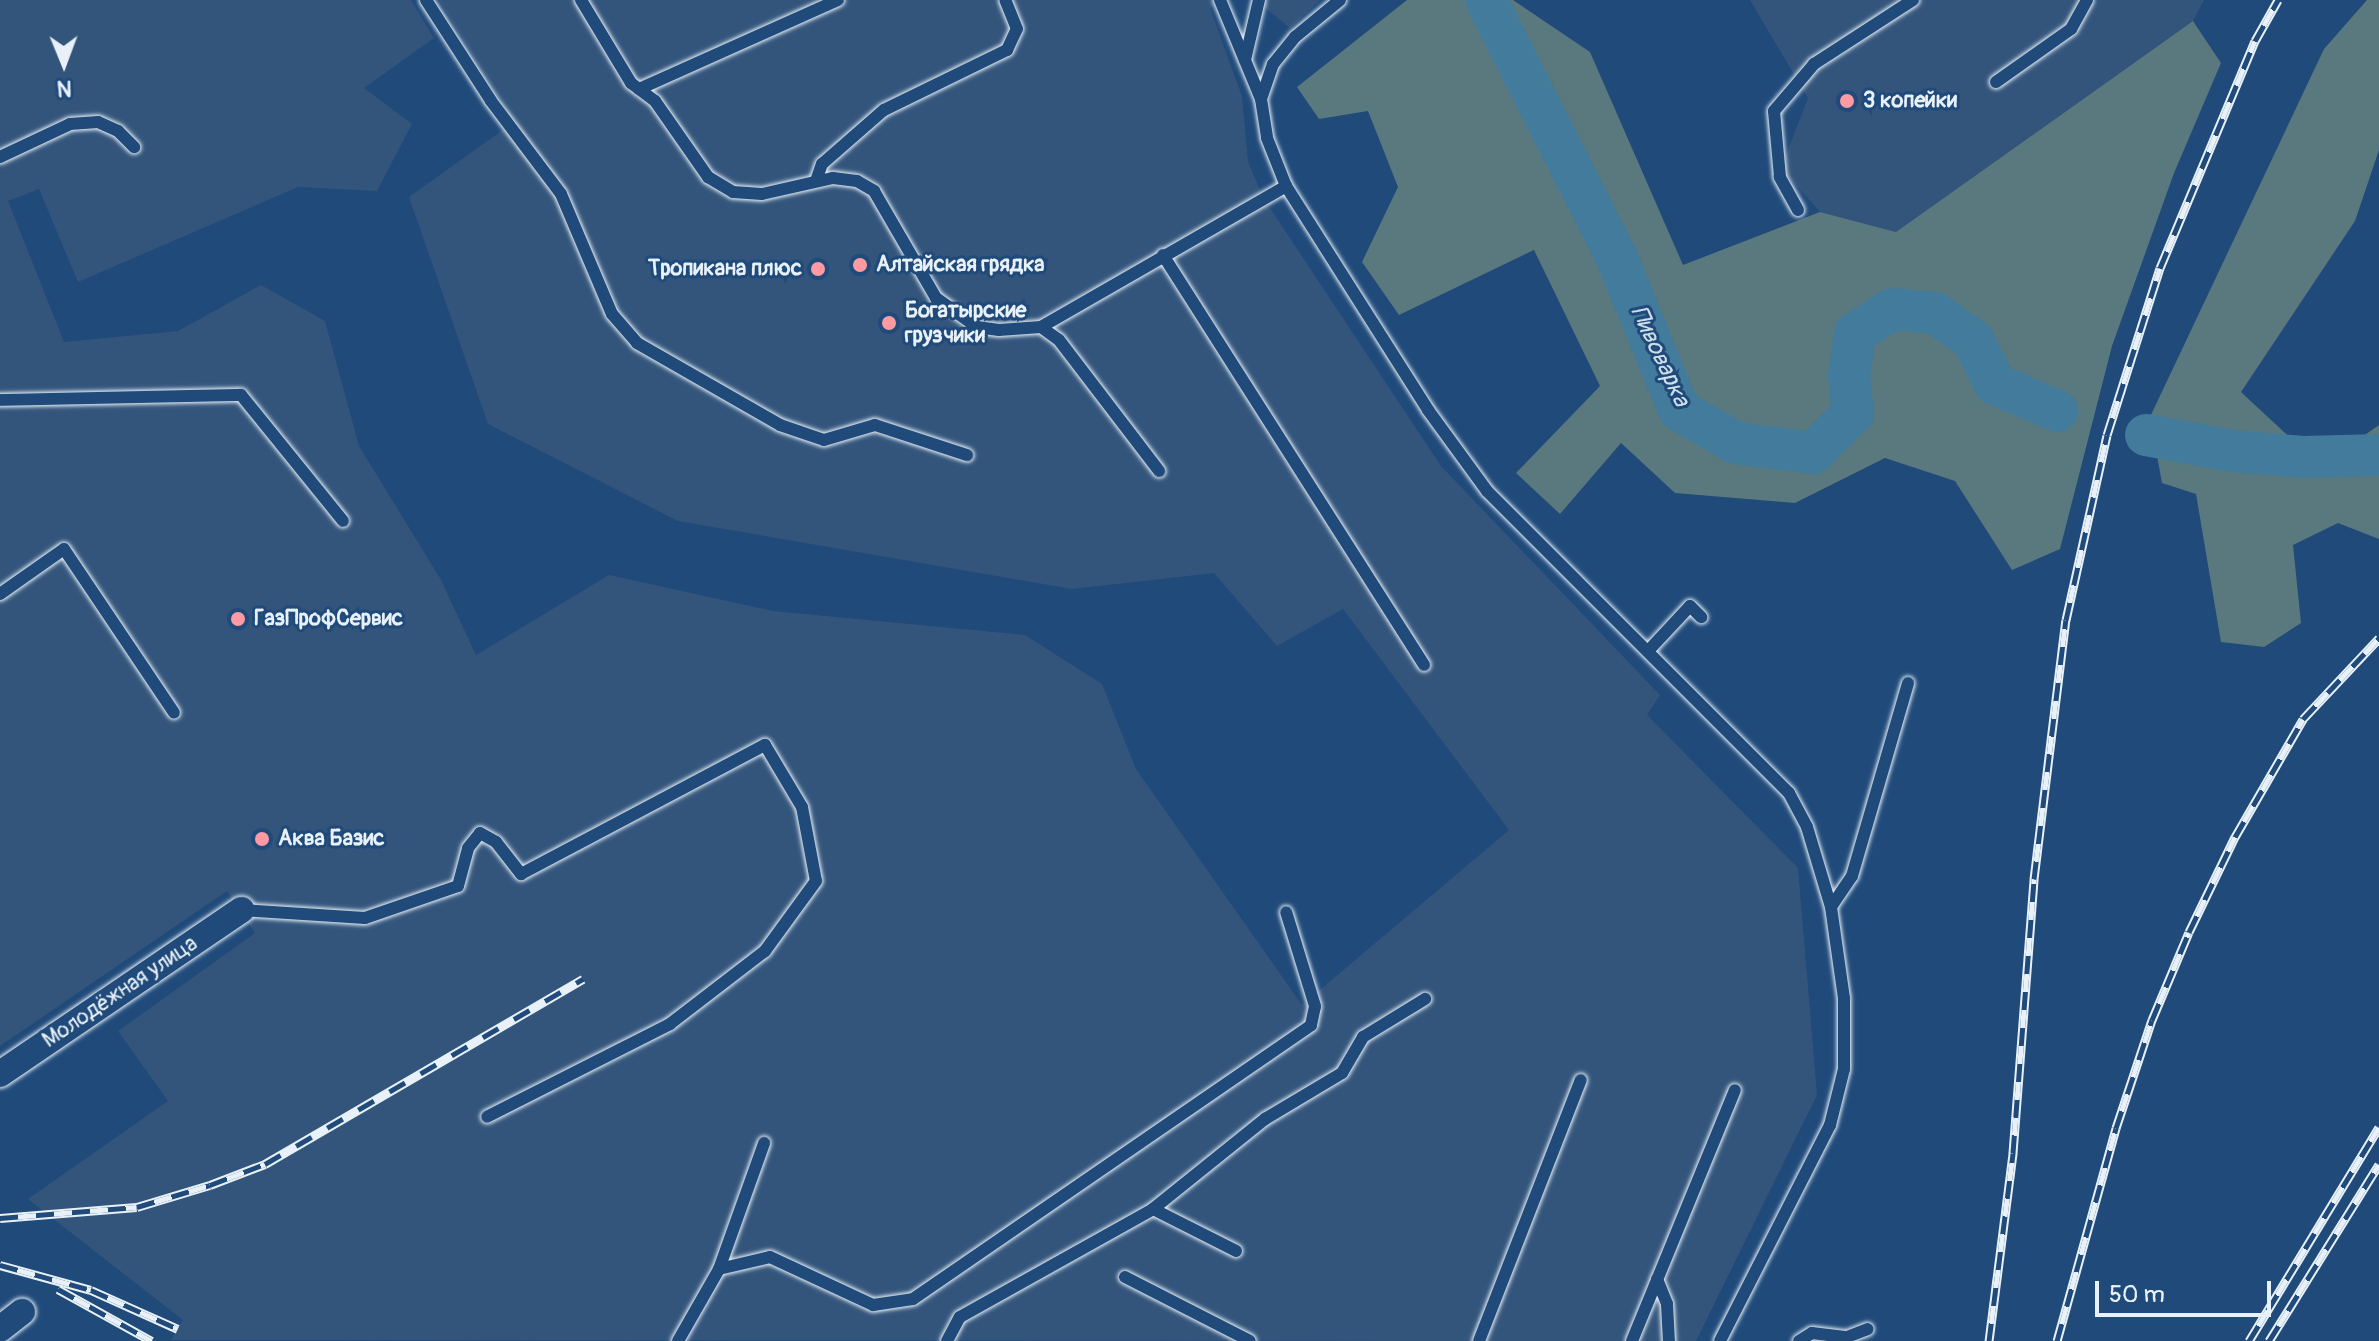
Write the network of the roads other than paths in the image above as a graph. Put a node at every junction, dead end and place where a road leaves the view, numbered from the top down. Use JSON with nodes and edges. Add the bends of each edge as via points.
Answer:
{"nodes":[{"id":1,"x":426,"y":0,"type":"edge"},
{"id":2,"x":581,"y":0,"type":"edge"},
{"id":3,"x":838,"y":0,"type":"edge"},
{"id":4,"x":1005,"y":0,"type":"edge"},
{"id":5,"x":1220,"y":0,"type":"edge"},
{"id":6,"x":1259,"y":0,"type":"edge"},
{"id":7,"x":1340,"y":0,"type":"edge"},
{"id":8,"x":1913,"y":0,"type":"edge"},
{"id":9,"x":2087,"y":0,"type":"edge"},
{"id":10,"x":1245,"y":60,"type":"junction"},
{"id":11,"x":1996,"y":82,"type":"dead end"},
{"id":12,"x":639,"y":89,"type":"junction"},
{"id":13,"x":1261,"y":99,"type":"junction"},
{"id":14,"x":134,"y":147,"type":"dead end"},
{"id":15,"x":0,"y":157,"type":"edge"},
{"id":16,"x":816,"y":181,"type":"junction"},
{"id":17,"x":1286,"y":186,"type":"junction"},
{"id":18,"x":1798,"y":210,"type":"dead end"},
{"id":19,"x":1163,"y":255,"type":"junction"},
{"id":20,"x":1041,"y":327,"type":"junction"},
{"id":21,"x":0,"y":400,"type":"edge"},
{"id":22,"x":967,"y":455,"type":"dead end"},
{"id":23,"x":1159,"y":471,"type":"dead end"},
{"id":24,"x":343,"y":521,"type":"dead end"},
{"id":25,"x":0,"y":594,"type":"edge"},
{"id":26,"x":1701,"y":617,"type":"dead end"},
{"id":27,"x":1649,"y":650,"type":"junction"},
{"id":28,"x":1424,"y":665,"type":"dead end"},
{"id":29,"x":1908,"y":683,"type":"dead end"},
{"id":30,"x":174,"y":713,"type":"dead end"},
{"id":31,"x":1831,"y":907,"type":"junction"},
{"id":32,"x":241,"y":910,"type":"joint"},
{"id":33,"x":1286,"y":912,"type":"dead end"},
{"id":34,"x":1425,"y":999,"type":"dead end"},
{"id":35,"x":0,"y":1074,"type":"edge"},
{"id":36,"x":1581,"y":1080,"type":"dead end"},
{"id":37,"x":1735,"y":1090,"type":"dead end"},
{"id":38,"x":487,"y":1117,"type":"dead end"},
{"id":39,"x":764,"y":1143,"type":"dead end"},
{"id":40,"x":1153,"y":1209,"type":"junction"},
{"id":41,"x":1236,"y":1251,"type":"dead end"},
{"id":42,"x":719,"y":1269,"type":"junction"},
{"id":43,"x":1125,"y":1277,"type":"dead end"},
{"id":44,"x":1657,"y":1279,"type":"junction"},
{"id":45,"x":22,"y":1312,"type":"dead end"},
{"id":46,"x":0,"y":1329,"type":"edge"},
{"id":47,"x":1868,"y":1329,"type":"dead end"},
{"id":48,"x":678,"y":1341,"type":"edge"},
{"id":49,"x":947,"y":1341,"type":"edge"},
{"id":50,"x":1250,"y":1341,"type":"edge"},
{"id":51,"x":1479,"y":1341,"type":"edge"},
{"id":52,"x":1632,"y":1341,"type":"edge"},
{"id":53,"x":1669,"y":1341,"type":"edge"},
{"id":54,"x":1720,"y":1341,"type":"edge"},
{"id":55,"x":1799,"y":1341,"type":"edge"}],
"edges":[{"from":1,"to":22,"type":"lane","via":[[491,101],[561,194],[612,314],[637,343],[780,425],[824,440],[875,425]]},
{"from":2,"to":12,"type":"lane"},
{"from":3,"to":12,"type":"lane"},
{"from":4,"to":16,"type":"lane","via":[[1017,29],[1007,50],[884,110],[822,164]]},
{"from":5,"to":10,"type":"lane"},
{"from":6,"to":10,"type":"lane"},
{"from":7,"to":13,"type":"lane","via":[[1295,37],[1273,64]]},
{"from":8,"to":18,"type":"lane","via":[[1814,64],[1774,111],[1780,177]]},
{"from":9,"to":11,"type":"lane","via":[[2071,29]]},
{"from":10,"to":13,"type":"lane"},
{"from":12,"to":16,"type":"lane","via":[[655,101],[708,177],[733,192],[762,194]]},
{"from":13,"to":17,"type":"lane","via":[[1267,138]]},
{"from":14,"to":15,"type":"lane","via":[[118,131],[98,122],[70,124]]},
{"from":16,"to":20,"type":"lane","via":[[857,181],[874,191],[936,298],[977,327]]},
{"from":17,"to":19,"type":"lane"},
{"from":17,"to":27,"type":"lane","via":[[1428,410],[1487,491]]},
{"from":19,"to":20,"type":"lane"},
{"from":19,"to":28,"type":"lane"},
{"from":20,"to":23,"type":"lane","via":[[1059,340]]},
{"from":21,"to":24,"type":"lane","via":[[241,395]]},
{"from":25,"to":30,"type":"lane","via":[[64,549]]},
{"from":26,"to":27,"type":"lane","via":[[1690,606]]},
{"from":27,"to":31,"type":"lane","via":[[1789,793],[1807,827]]},
{"from":29,"to":31,"type":"lane","via":[[1852,876]]},
{"from":31,"to":54,"type":"lane","via":[[1844,998],[1844,1069],[1830,1125]]},
{"from":32,"to":35,"type":"street","name":"Молодёжная улица"},
{"from":32,"to":38,"type":"lane","via":[[365,918],[458,886],[468,848],[480,833],[496,842],[521,874],[765,745],[802,807],[816,881],[765,951],[670,1024]]},
{"from":33,"to":42,"type":"lane","via":[[1315,1006],[1311,1025],[913,1299],[873,1305],[770,1257]]},
{"from":34,"to":40,"type":"lane","via":[[1363,1037],[1342,1073],[1265,1119]]},
{"from":36,"to":51,"type":"lane"},
{"from":37,"to":44,"type":"lane"},
{"from":39,"to":42,"type":"lane"},
{"from":40,"to":41,"type":"lane"},
{"from":40,"to":49,"type":"lane","via":[[960,1317]]},
{"from":42,"to":48,"type":"lane"},
{"from":43,"to":50,"type":"lane"},
{"from":44,"to":52,"type":"lane"},
{"from":44,"to":53,"type":"lane","via":[[1667,1304]]},
{"from":45,"to":46,"type":"street"},
{"from":47,"to":55,"type":"lane","via":[[1847,1337],[1812,1333]]}]}
